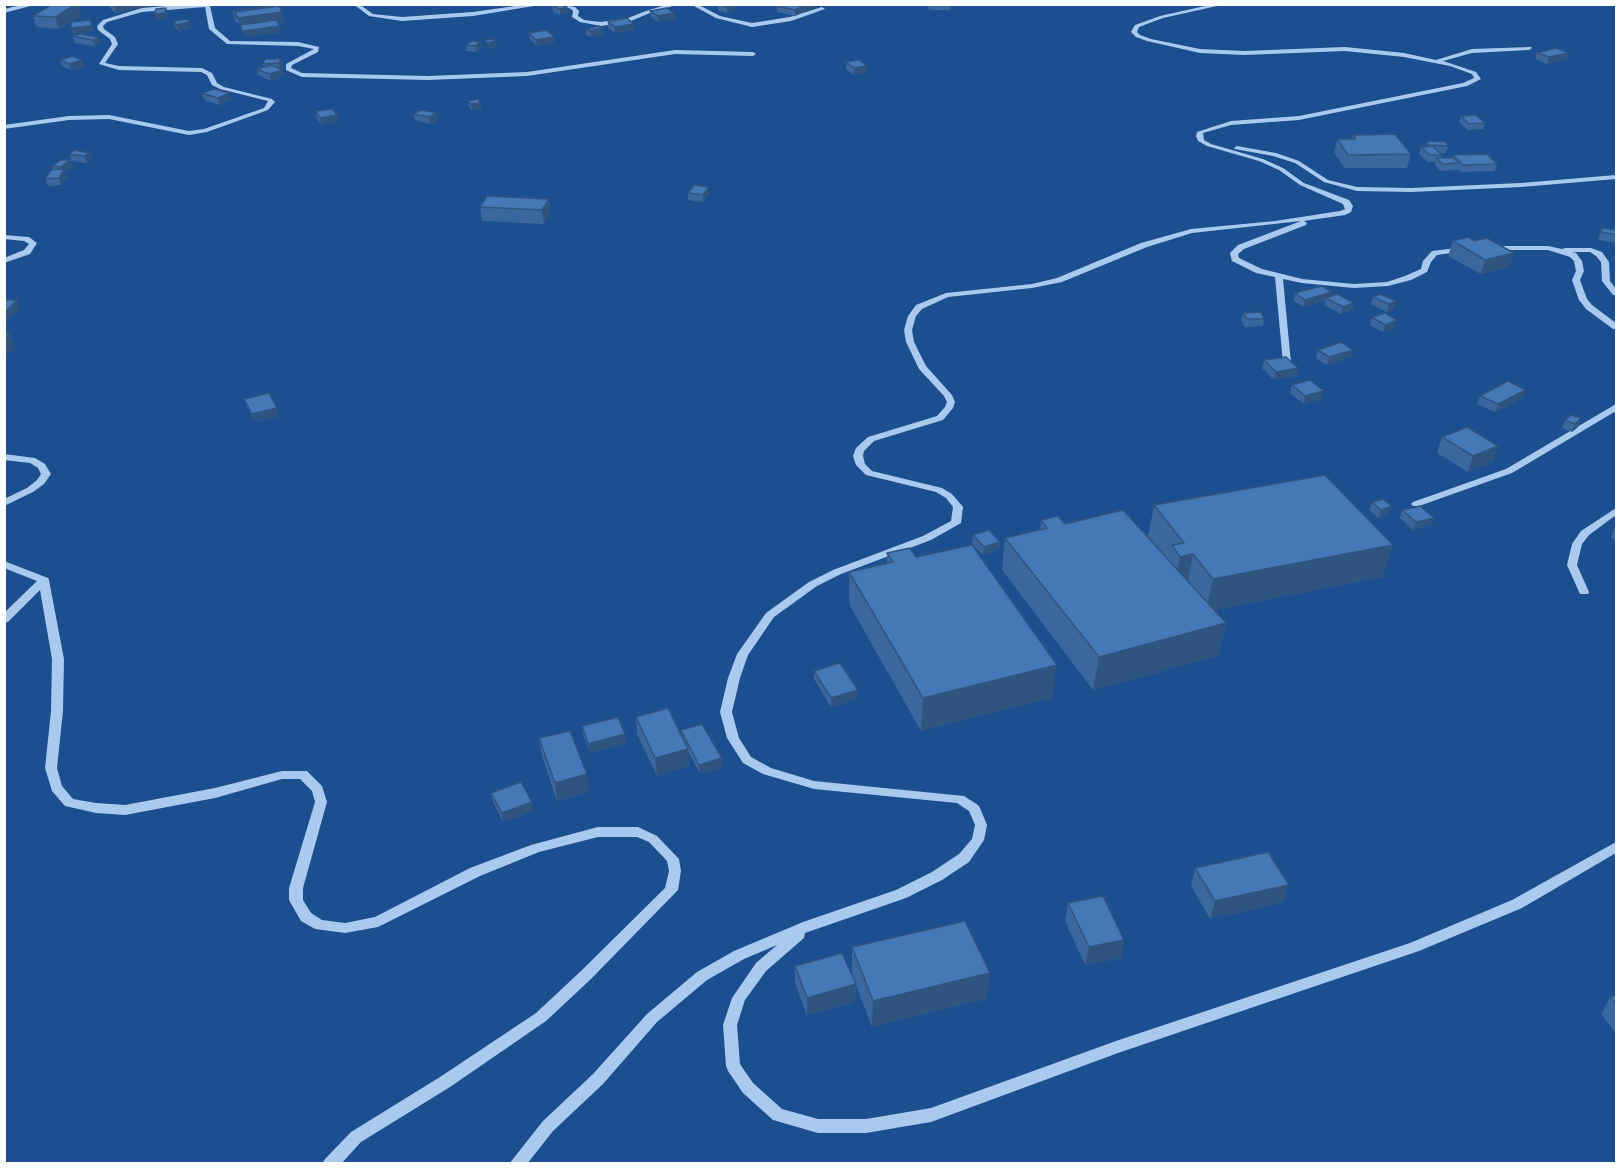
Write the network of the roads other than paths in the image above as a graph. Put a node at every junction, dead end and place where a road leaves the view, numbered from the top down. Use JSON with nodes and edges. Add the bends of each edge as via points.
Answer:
{"nodes":[{"id":1,"x":36,"y":4,"type":"edge"},
{"id":2,"x":216,"y":4,"type":"edge"},
{"id":3,"x":356,"y":4,"type":"edge"},
{"id":4,"x":543,"y":4,"type":"edge"},
{"id":5,"x":560,"y":4,"type":"edge"},
{"id":6,"x":677,"y":4,"type":"edge"},
{"id":7,"x":692,"y":4,"type":"edge"},
{"id":8,"x":1224,"y":4,"type":"edge"},
{"id":9,"x":207,"y":5,"type":"edge"},
{"id":10,"x":822,"y":9,"type":"dead end"},
{"id":11,"x":4,"y":11,"type":"edge"},
{"id":12,"x":1529,"y":48,"type":"dead end"},
{"id":13,"x":753,"y":54,"type":"dead end"},
{"id":14,"x":1438,"y":61,"type":"junction"},
{"id":15,"x":4,"y":127,"type":"edge"},
{"id":16,"x":1219,"y":147,"type":"junction"},
{"id":17,"x":1617,"y":177,"type":"edge"},
{"id":18,"x":1309,"y":219,"type":"junction"},
{"id":19,"x":4,"y":237,"type":"edge"},
{"id":20,"x":1473,"y":248,"type":"edge"},
{"id":21,"x":1483,"y":248,"type":"edge"},
{"id":22,"x":1561,"y":250,"type":"junction"},
{"id":23,"x":4,"y":261,"type":"edge"},
{"id":24,"x":1279,"y":276,"type":"junction"},
{"id":25,"x":1617,"y":293,"type":"edge"},
{"id":26,"x":1617,"y":327,"type":"edge"},
{"id":27,"x":1287,"y":363,"type":"edge"},
{"id":28,"x":1617,"y":407,"type":"edge"},
{"id":29,"x":4,"y":457,"type":"edge"},
{"id":30,"x":4,"y":503,"type":"edge"},
{"id":31,"x":1416,"y":504,"type":"edge"},
{"id":32,"x":1617,"y":511,"type":"edge"},
{"id":33,"x":4,"y":564,"type":"edge"},
{"id":34,"x":44,"y":580,"type":"junction"},
{"id":35,"x":1584,"y":591,"type":"dead end"},
{"id":36,"x":4,"y":620,"type":"edge"},
{"id":37,"x":1617,"y":847,"type":"edge"},
{"id":38,"x":808,"y":926,"type":"junction"},
{"id":39,"x":330,"y":1164,"type":"edge"},
{"id":40,"x":517,"y":1164,"type":"edge"}],
"edges":[{"from":1,"to":11,"type":"street"},
{"from":2,"to":9,"type":"street"},
{"from":3,"to":4,"type":"street","via":[[370,15],[402,19]]},
{"from":5,"to":6,"type":"street","via":[[573,8],[575,17],[582,21],[601,24],[629,20]]},
{"from":7,"to":10,"type":"street","via":[[718,17],[752,25]]},
{"from":8,"to":14,"type":"street","via":[[1162,17],[1137,26],[1134,32],[1149,40],[1200,51],[1345,49]]},
{"from":9,"to":13,"type":"street","via":[[212,29],[229,44],[298,44],[317,48],[289,64],[288,69],[302,75],[428,78],[527,74],[675,52]]},
{"from":9,"to":15,"type":"street","via":[[142,10],[105,21],[101,30],[115,44],[102,64],[202,70],[222,88],[270,100],[266,109],[189,133],[100,117]]},
{"from":12,"to":14,"type":"street","via":[[1472,51]]},
{"from":14,"to":16,"type":"street","via":[[1467,70],[1478,79],[1465,85],[1299,117],[1231,123],[1200,132],[1202,141]]},
{"from":16,"to":17,"type":"street","via":[[1274,154],[1297,162],[1326,181],[1357,189],[1422,190]]},
{"from":16,"to":18,"type":"street","via":[[1273,165],[1349,206],[1342,213]]},
{"from":18,"to":24,"type":"street","via":[[1234,253],[1235,259],[1246,266]]},
{"from":18,"to":38,"type":"street","via":[[1191,231],[1053,281],[946,295],[919,307],[912,316],[908,330],[914,354],[948,395],[949,408],[940,418],[870,439],[858,456],[869,473],[939,490],[949,496],[958,507],[956,523],[837,572],[770,615],[743,654],[726,712],[733,738],[747,760],[767,771],[814,785],[960,799],[974,808],[981,825],[978,840],[964,858],[938,876],[901,894]]},
{"from":19,"to":23,"type":"street","via":[[33,243],[27,252]]},
{"from":20,"to":24,"type":"street","via":[[1435,253],[1424,270],[1388,284],[1326,285]]},
{"from":21,"to":22,"type":"street"},
{"from":22,"to":25,"type":"street","via":[[1584,249],[1599,254],[1605,262],[1606,281]]},
{"from":22,"to":26,"type":"street","via":[[1578,261],[1580,271],[1576,280],[1583,300]]},
{"from":24,"to":27,"type":"street"},
{"from":28,"to":31,"type":"street","via":[[1509,471]]},
{"from":29,"to":30,"type":"street","via":[[33,460],[46,474],[30,490]]},
{"from":32,"to":35,"type":"street","via":[[1584,533],[1577,544],[1572,565]]},
{"from":33,"to":34,"type":"street"},
{"from":34,"to":36,"type":"street"},
{"from":34,"to":39,"type":"street","via":[[58,659],[51,768],[56,788],[69,803],[125,810],[282,775],[303,774],[318,789],[321,802],[296,900],[306,916],[320,925],[345,928],[378,922],[474,872],[536,848],[598,832],[638,832],[653,839],[673,859],[671,890],[541,1017],[356,1137]]},
{"from":37,"to":38,"type":"street","via":[[1517,904],[1414,947],[1116,1047],[930,1115],[866,1126],[818,1126],[778,1115],[748,1088],[733,1066],[730,1025],[739,998],[761,967]]},
{"from":38,"to":40,"type":"street","via":[[702,976],[652,1018],[598,1079],[548,1126]]}]}
